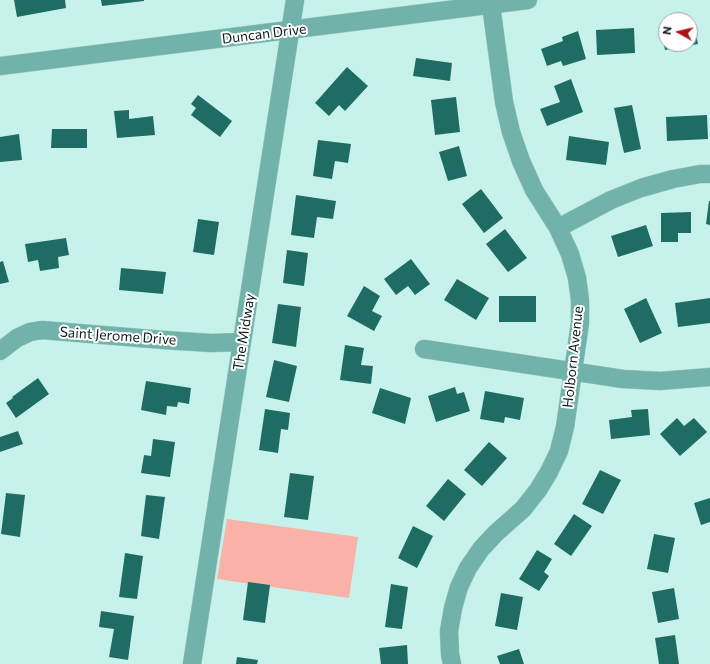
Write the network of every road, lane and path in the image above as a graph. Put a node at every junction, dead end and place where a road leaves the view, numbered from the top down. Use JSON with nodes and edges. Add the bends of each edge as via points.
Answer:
{"nodes":[{"id":1,"x":295,"y":0,"type":"edge"},
{"id":2,"x":528,"y":0,"type":"edge"},
{"id":3,"x":491,"y":5,"type":"junction"},
{"id":4,"x":290,"y":30,"type":"junction"},
{"id":5,"x":0,"y":66,"type":"edge"},
{"id":6,"x":710,"y":174,"type":"edge"},
{"id":7,"x":558,"y":228,"type":"junction"},
{"id":8,"x":242,"y":342,"type":"junction"},
{"id":9,"x":424,"y":349,"type":"dead end"},
{"id":10,"x":0,"y":351,"type":"edge"},
{"id":11,"x":574,"y":372,"type":"junction"},
{"id":12,"x":710,"y":376,"type":"edge"},
{"id":13,"x":192,"y":664,"type":"edge"},
{"id":14,"x":452,"y":664,"type":"edge"}],
"edges":[{"from":1,"to":4,"type":"street","name":"The Midway"},
{"from":2,"to":3,"type":"street","name":"Duncan Drive"},
{"from":3,"to":4,"type":"street","name":"Duncan Drive"},
{"from":3,"to":7,"type":"street","name":"Holborn Avenue","via":[[504,102],[511,132],[534,190]]},
{"from":4,"to":5,"type":"street","name":"Duncan Drive"},
{"from":4,"to":8,"type":"street","name":"The Midway"},
{"from":6,"to":7,"type":"street","via":[[674,179],[641,188],[611,200]]},
{"from":7,"to":11,"type":"street","name":"Holborn Avenue","via":[[570,254],[580,300]]},
{"from":8,"to":10,"type":"street","name":"Saint Jerome Drive","via":[[211,343],[42,330],[17,338]]},
{"from":8,"to":13,"type":"street","name":"The Midway"},
{"from":9,"to":11,"type":"street"},
{"from":11,"to":12,"type":"street","via":[[660,381]]},
{"from":11,"to":14,"type":"street","name":"Holborn Avenue","via":[[559,452],[549,472],[523,509],[481,549],[459,587],[449,631]]}]}
